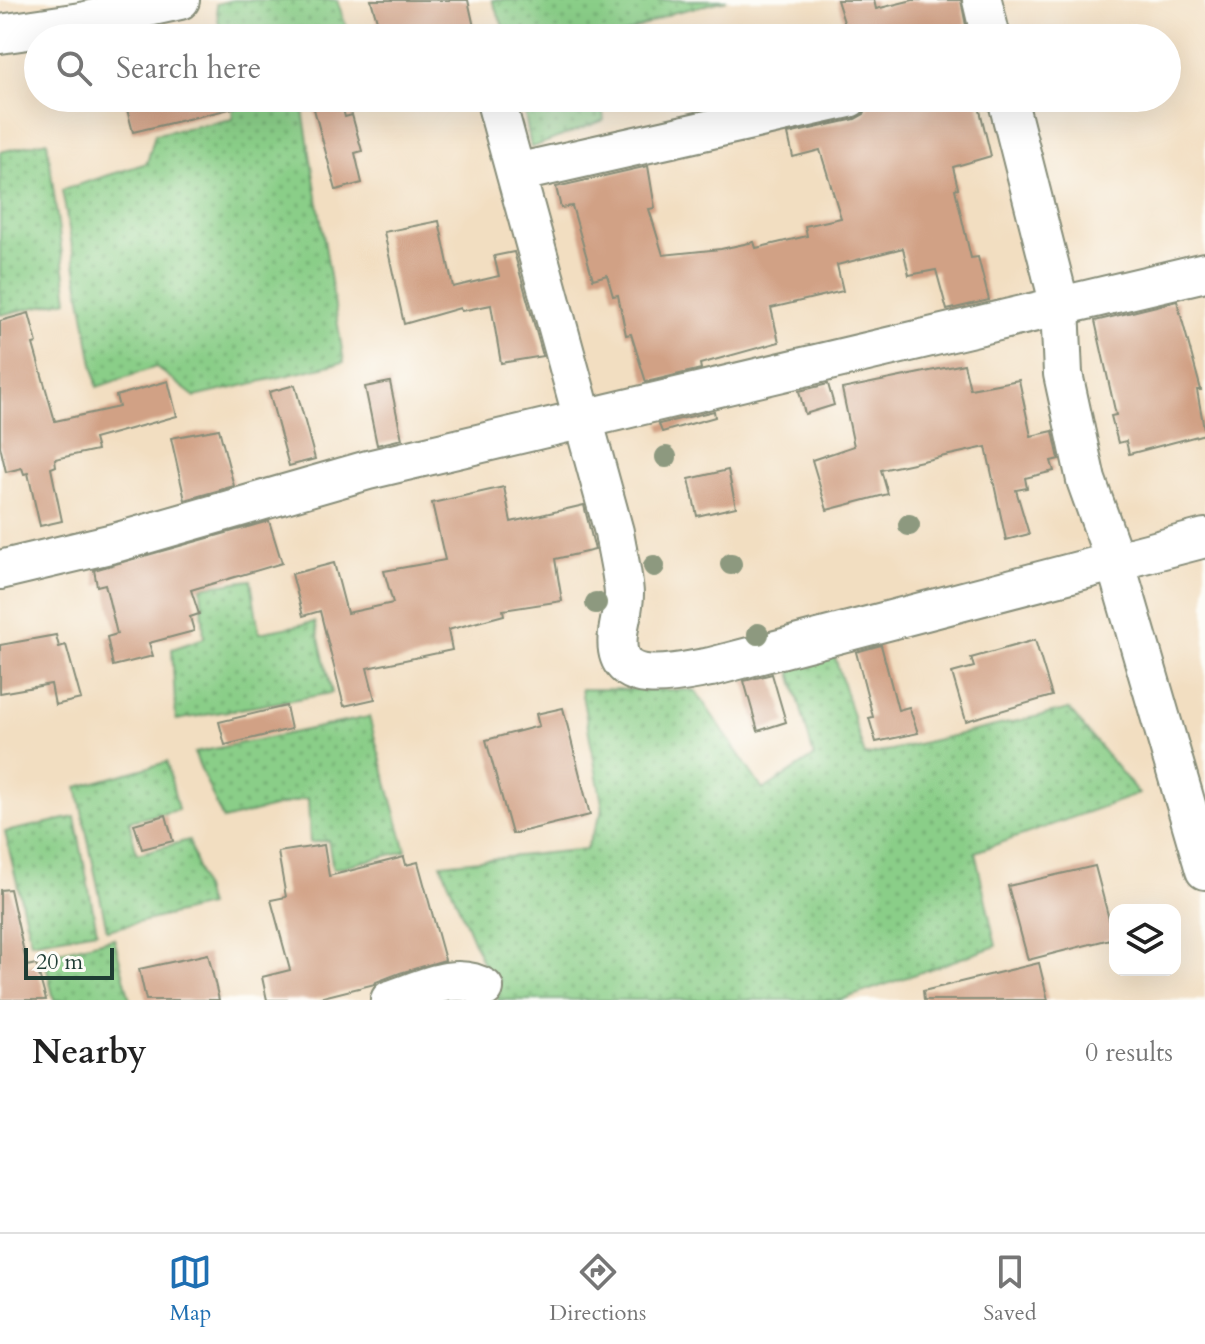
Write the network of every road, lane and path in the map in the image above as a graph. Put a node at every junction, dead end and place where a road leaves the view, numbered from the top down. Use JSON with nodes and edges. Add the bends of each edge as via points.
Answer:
{"nodes":[{"id":1,"x":180,"y":0,"type":"edge"},
{"id":2,"x":982,"y":0,"type":"edge"},
{"id":3,"x":68,"y":24,"type":"edge"},
{"id":4,"x":988,"y":24,"type":"edge"},
{"id":5,"x":24,"y":30,"type":"edge"},
{"id":6,"x":0,"y":34,"type":"edge"},
{"id":7,"x":499,"y":112,"type":"edge"},
{"id":8,"x":787,"y":112,"type":"edge"},
{"id":9,"x":1011,"y":112,"type":"edge"},
{"id":10,"x":516,"y":173,"type":"junction"},
{"id":11,"x":1205,"y":272,"type":"edge"},
{"id":12,"x":1060,"y":306,"type":"junction"},
{"id":13,"x":585,"y":420,"type":"junction"},
{"id":14,"x":1205,"y":538,"type":"edge"},
{"id":15,"x":1115,"y":561,"type":"junction"},
{"id":16,"x":0,"y":570,"type":"edge"},
{"id":17,"x":1205,"y":870,"type":"edge"},
{"id":18,"x":484,"y":988,"type":"dead end"},
{"id":19,"x":390,"y":1000,"type":"edge"}],
"edges":[{"from":1,"to":3,"type":"street"},
{"from":2,"to":4,"type":"street"},
{"from":5,"to":6,"type":"street"},
{"from":7,"to":10,"type":"street"},
{"from":8,"to":10,"type":"street"},
{"from":9,"to":12,"type":"street"},
{"from":10,"to":13,"type":"street"},
{"from":11,"to":12,"type":"street"},
{"from":12,"to":13,"type":"street"},
{"from":12,"to":15,"type":"street","via":[[1063,374],[1086,480]]},
{"from":13,"to":15,"type":"street","via":[[614,532],[624,596],[618,652],[623,664],[651,676],[711,667]]},
{"from":13,"to":16,"type":"street","via":[[368,470]]},
{"from":14,"to":15,"type":"street"},
{"from":15,"to":17,"type":"street"},
{"from":18,"to":19,"type":"street","via":[[471,980],[451,981]]}]}
